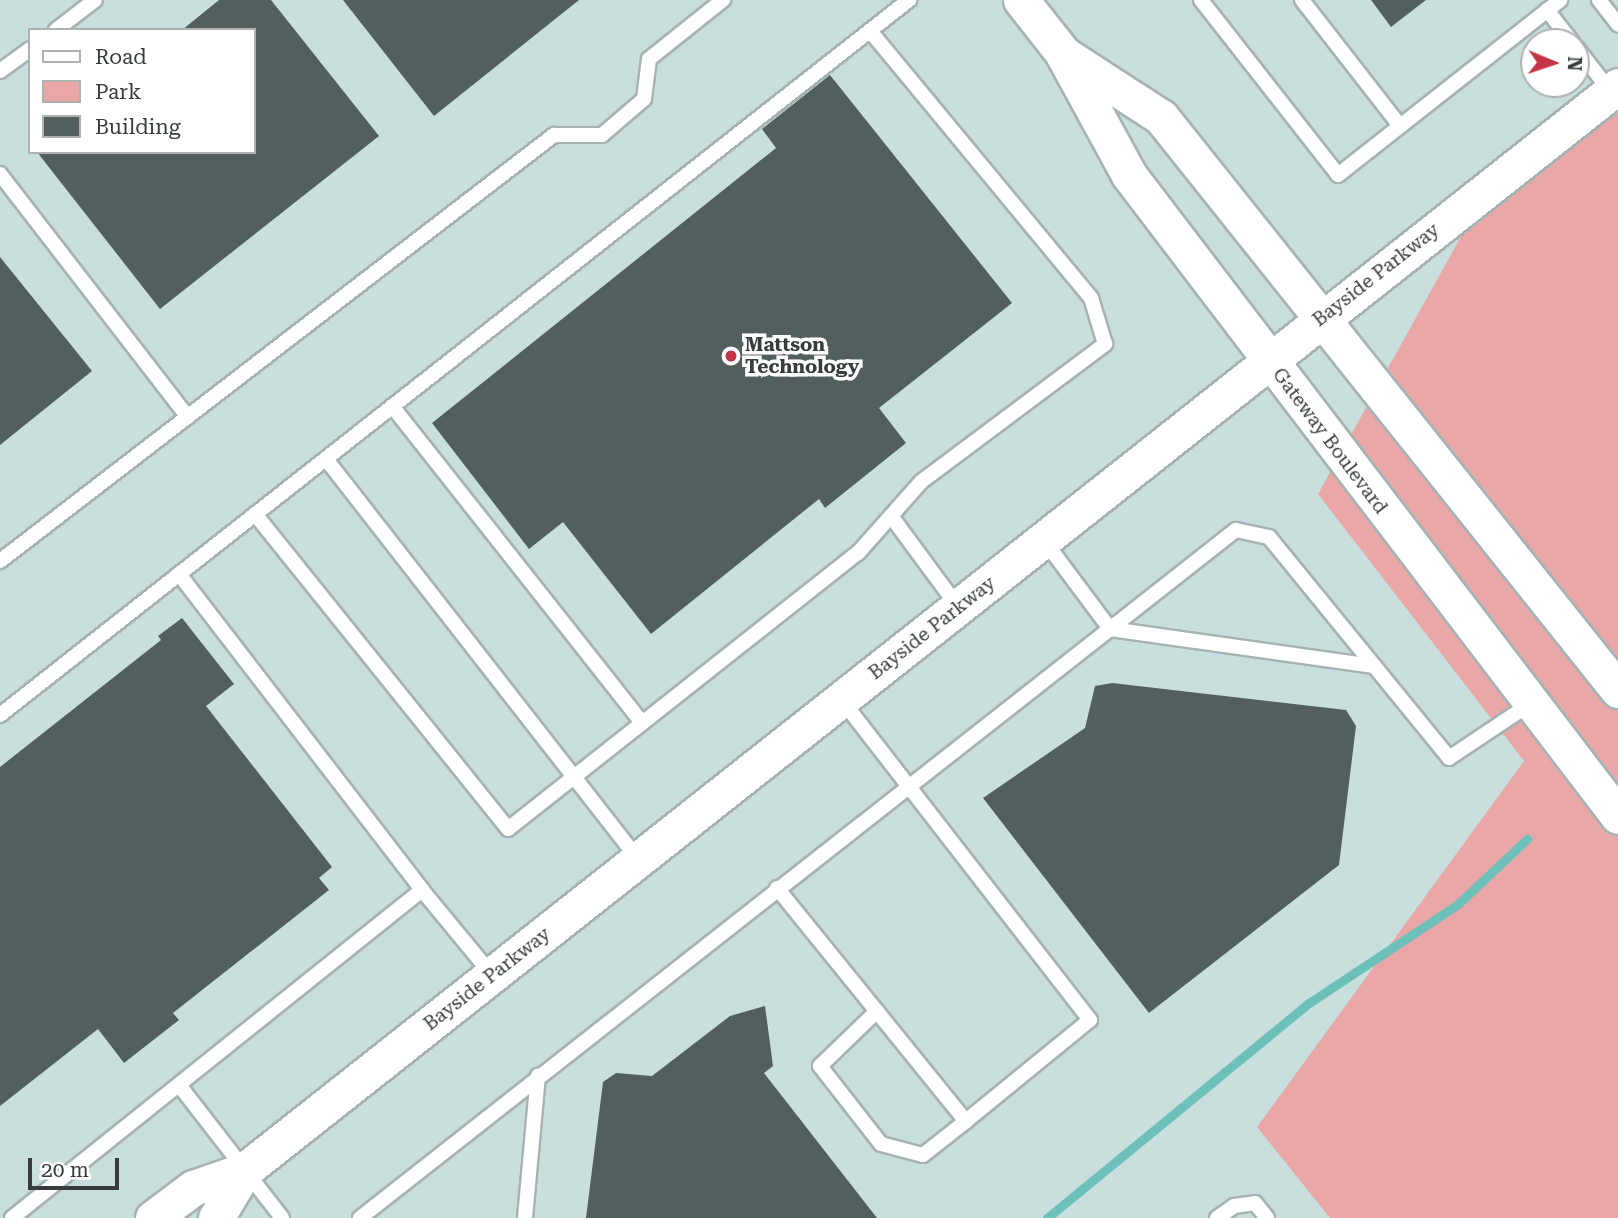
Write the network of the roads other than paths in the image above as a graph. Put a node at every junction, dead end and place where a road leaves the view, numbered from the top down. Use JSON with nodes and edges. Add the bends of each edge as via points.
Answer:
{"nodes":[{"id":1,"x":95,"y":0,"type":"edge"},
{"id":2,"x":723,"y":0,"type":"edge"},
{"id":3,"x":909,"y":0,"type":"edge"},
{"id":4,"x":1020,"y":0,"type":"edge"},
{"id":5,"x":1201,"y":0,"type":"edge"},
{"id":6,"x":1302,"y":0,"type":"edge"},
{"id":7,"x":1560,"y":0,"type":"edge"},
{"id":8,"x":1599,"y":0,"type":"edge"},
{"id":9,"x":1547,"y":10,"type":"junction"},
{"id":10,"x":1618,"y":24,"type":"edge"},
{"id":11,"x":59,"y":28,"type":"edge"},
{"id":12,"x":1561,"y":28,"type":"edge"},
{"id":13,"x":870,"y":31,"type":"junction"},
{"id":14,"x":28,"y":50,"type":"edge"},
{"id":15,"x":1062,"y":52,"type":"junction"},
{"id":16,"x":1590,"y":62,"type":"edge"},
{"id":17,"x":0,"y":71,"type":"edge"},
{"id":18,"x":1615,"y":89,"type":"edge"},
{"id":19,"x":1400,"y":126,"type":"junction"},
{"id":20,"x":0,"y":174,"type":"edge"},
{"id":21,"x":1319,"y":319,"type":"junction"},
{"id":22,"x":1269,"y":359,"type":"junction"},
{"id":23,"x":392,"y":406,"type":"junction"},
{"id":24,"x":188,"y":417,"type":"junction"},
{"id":25,"x":326,"y":458,"type":"junction"},
{"id":26,"x":255,"y":514,"type":"junction"},
{"id":27,"x":891,"y":516,"type":"junction"},
{"id":28,"x":1043,"y":540,"type":"junction"},
{"id":29,"x":0,"y":561,"type":"edge"},
{"id":30,"x":179,"y":574,"type":"junction"},
{"id":31,"x":958,"y":607,"type":"junction"},
{"id":32,"x":1110,"y":629,"type":"junction"},
{"id":33,"x":1374,"y":666,"type":"junction"},
{"id":34,"x":1618,"y":690,"type":"edge"},
{"id":35,"x":841,"y":699,"type":"junction"},
{"id":36,"x":1530,"y":704,"type":"junction"},
{"id":37,"x":0,"y":715,"type":"edge"},
{"id":38,"x":642,"y":723,"type":"junction"},
{"id":39,"x":576,"y":775,"type":"junction"},
{"id":40,"x":906,"y":788,"type":"junction"},
{"id":41,"x":1618,"y":816,"type":"edge"},
{"id":42,"x":638,"y":859,"type":"junction"},
{"id":43,"x":777,"y":888,"type":"junction"},
{"id":44,"x":422,"y":890,"type":"junction"},
{"id":45,"x":492,"y":975,"type":"junction"},
{"id":46,"x":877,"y":1011,"type":"junction"},
{"id":47,"x":538,"y":1076,"type":"junction"},
{"id":48,"x":179,"y":1085,"type":"junction"},
{"id":49,"x":966,"y":1121,"type":"junction"},
{"id":50,"x":245,"y":1170,"type":"junction"},
{"id":51,"x":12,"y":1218,"type":"edge"},
{"id":52,"x":153,"y":1218,"type":"edge"},
{"id":53,"x":216,"y":1218,"type":"edge"},
{"id":54,"x":282,"y":1218,"type":"edge"},
{"id":55,"x":359,"y":1218,"type":"edge"},
{"id":56,"x":526,"y":1218,"type":"edge"},
{"id":57,"x":1217,"y":1218,"type":"edge"},
{"id":58,"x":1267,"y":1218,"type":"edge"}],
"edges":[{"from":1,"to":11,"type":"lane"},
{"from":2,"to":24,"type":"lane","via":[[649,59],[644,99],[602,135],[554,135]]},
{"from":3,"to":13,"type":"lane"},
{"from":4,"to":15,"type":"street","name":"Gateway Boulevard"},
{"from":5,"to":19,"type":"lane","via":[[1338,175]]},
{"from":6,"to":19,"type":"lane"},
{"from":7,"to":9,"type":"lane"},
{"from":8,"to":10,"type":"lane"},
{"from":9,"to":12,"type":"lane"},
{"from":9,"to":19,"type":"lane"},
{"from":13,"to":23,"type":"lane"},
{"from":13,"to":27,"type":"lane","via":[[1091,298],[1105,344],[922,481]]},
{"from":14,"to":17,"type":"lane"},
{"from":15,"to":21,"type":"street","name":"Gateway Boulevard","via":[[1161,117]]},
{"from":15,"to":22,"type":"street","name":"Gateway Boulevard","via":[[1129,175]]},
{"from":16,"to":18,"type":"lane"},
{"from":18,"to":21,"type":"street","name":"Bayside Parkway"},
{"from":20,"to":24,"type":"lane"},
{"from":21,"to":22,"type":"street","name":"Bayside Parkway"},
{"from":21,"to":34,"type":"street","name":"Gateway Boulevard"},
{"from":22,"to":28,"type":"street","name":"Bayside Parkway"},
{"from":22,"to":36,"type":"street","name":"Gateway Boulevard"},
{"from":23,"to":25,"type":"lane"},
{"from":23,"to":38,"type":"lane"},
{"from":24,"to":29,"type":"lane"},
{"from":25,"to":26,"type":"lane"},
{"from":25,"to":39,"type":"lane"},
{"from":26,"to":30,"type":"lane"},
{"from":26,"to":39,"type":"lane","via":[[508,829]]},
{"from":27,"to":31,"type":"lane"},
{"from":27,"to":38,"type":"lane","via":[[858,553]]},
{"from":28,"to":31,"type":"street","name":"Bayside Parkway"},
{"from":28,"to":32,"type":"lane"},
{"from":30,"to":37,"type":"lane"},
{"from":30,"to":44,"type":"lane"},
{"from":31,"to":35,"type":"street","name":"Bayside Parkway"},
{"from":32,"to":33,"type":"lane"},
{"from":32,"to":33,"type":"lane","via":[[1236,530],[1269,537]]},
{"from":32,"to":40,"type":"lane"},
{"from":33,"to":36,"type":"lane","via":[[1450,758]]},
{"from":35,"to":40,"type":"lane"},
{"from":35,"to":42,"type":"street","name":"Bayside Parkway"},
{"from":36,"to":41,"type":"street","name":"Gateway Boulevard"},
{"from":38,"to":39,"type":"lane"},
{"from":39,"to":42,"type":"lane"},
{"from":40,"to":43,"type":"lane"},
{"from":40,"to":49,"type":"lane","via":[[1090,1020]]},
{"from":42,"to":45,"type":"street","name":"Bayside Parkway"},
{"from":43,"to":46,"type":"lane"},
{"from":43,"to":47,"type":"lane"},
{"from":44,"to":45,"type":"lane"},
{"from":44,"to":48,"type":"lane"},
{"from":45,"to":50,"type":"street","name":"Bayside Parkway"},
{"from":46,"to":49,"type":"lane"},
{"from":46,"to":49,"type":"lane","via":[[820,1066],[881,1144],[923,1155]]},
{"from":47,"to":55,"type":"lane"},
{"from":47,"to":56,"type":"lane"},
{"from":48,"to":50,"type":"lane"},
{"from":48,"to":51,"type":"lane"},
{"from":50,"to":52,"type":"street","name":"Bayside Parkway","via":[[193,1188]]},
{"from":50,"to":53,"type":"street","name":"Bayside Parkway"},
{"from":50,"to":54,"type":"lane"},
{"from":57,"to":58,"type":"lane","via":[[1234,1206],[1255,1203]]}]}
